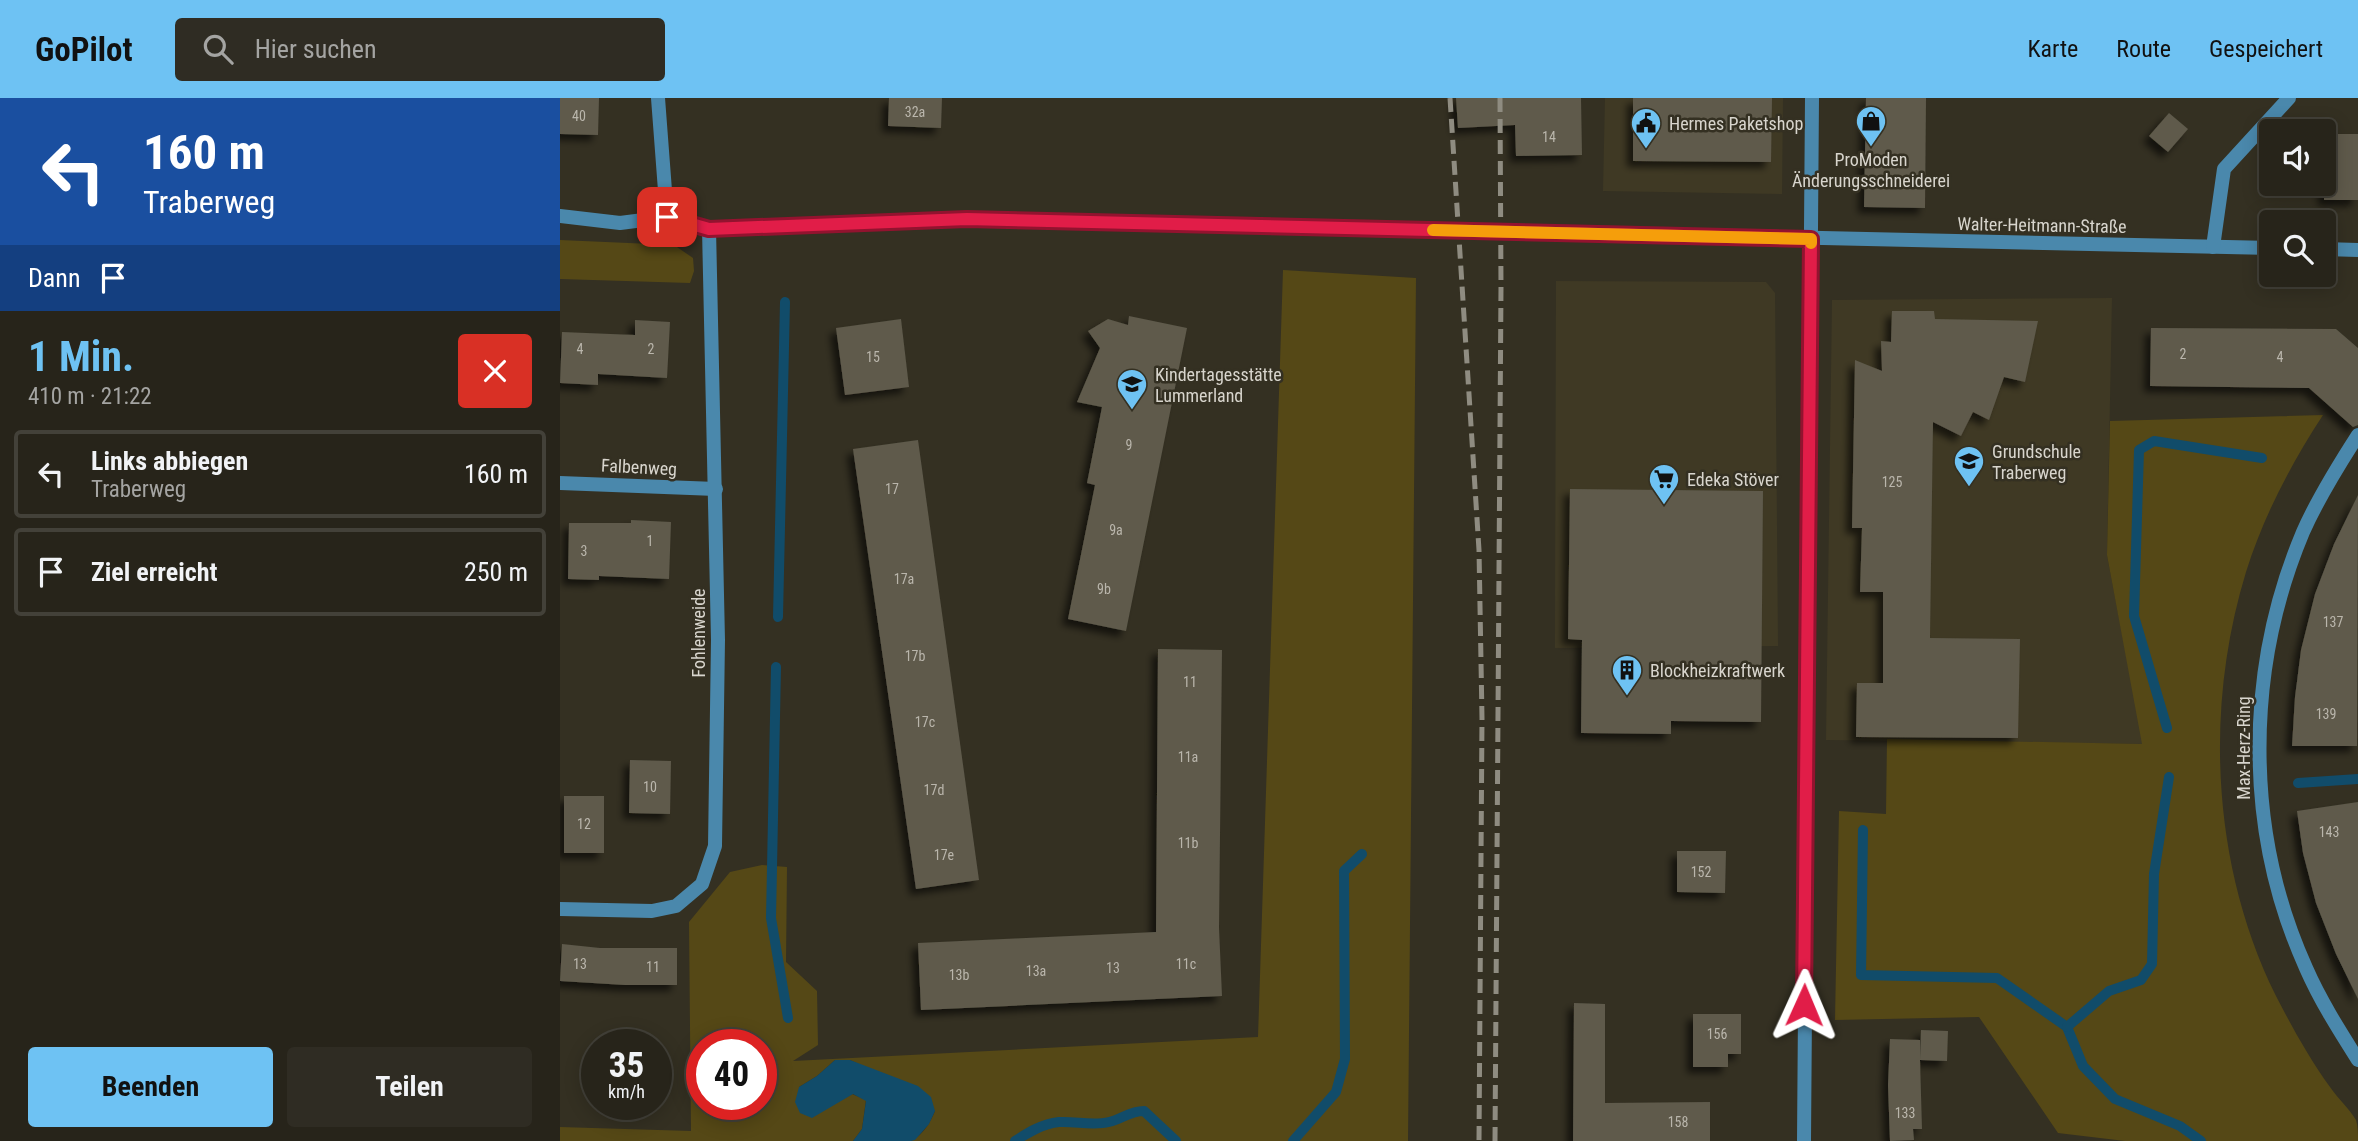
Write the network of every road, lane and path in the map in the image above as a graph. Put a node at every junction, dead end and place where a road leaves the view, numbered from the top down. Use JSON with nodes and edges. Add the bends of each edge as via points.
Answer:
{"nodes":[{"id":1,"x":658,"y":98,"type":"edge"},
{"id":2,"x":1812,"y":98,"type":"edge"},
{"id":3,"x":2289,"y":98,"type":"edge"},
{"id":4,"x":560,"y":216,"type":"edge"},
{"id":5,"x":667,"y":217,"type":"junction"},
{"id":6,"x":709,"y":229,"type":"junction"},
{"id":7,"x":1811,"y":239,"type":"junction"},
{"id":8,"x":2213,"y":247,"type":"junction"},
{"id":9,"x":2259,"y":248,"type":"edge"},
{"id":10,"x":2336,"y":249,"type":"edge"},
{"id":11,"x":2358,"y":250,"type":"edge"},
{"id":12,"x":2358,"y":435,"type":"edge"},
{"id":13,"x":560,"y":483,"type":"edge"},
{"id":14,"x":716,"y":489,"type":"junction"},
{"id":15,"x":560,"y":909,"type":"edge"},
{"id":16,"x":2358,"y":1060,"type":"edge"},
{"id":17,"x":1804,"y":1141,"type":"edge"}],
"edges":[{"from":1,"to":5,"type":"street"},
{"from":2,"to":7,"type":"street"},
{"from":3,"to":8,"type":"street","via":[[2224,169]]},
{"from":4,"to":5,"type":"street","via":[[621,223]]},
{"from":5,"to":6,"type":"street","name":"Walter-Heitmann-Straße"},
{"from":6,"to":7,"type":"street","name":"Walter-Heitmann-Straße","via":[[967,219]]},
{"from":6,"to":14,"type":"street","name":"Fohlenweide"},
{"from":7,"to":8,"type":"street","name":"Walter-Heitmann-Straße"},
{"from":7,"to":17,"type":"street"},
{"from":8,"to":9,"type":"street","name":"Walter-Heitmann-Straße"},
{"from":10,"to":11,"type":"street"},
{"from":12,"to":16,"type":"street","name":"Max-Herz-Ring","via":[[2324,490],[2284,584],[2270,639],[2259,750],[2262,805],[2285,914],[2305,967]]},
{"from":13,"to":14,"type":"street","name":"Falbenweg"},
{"from":14,"to":15,"type":"street","name":"Fohlenweide","via":[[715,846],[702,884],[676,906],[652,911]]}]}
